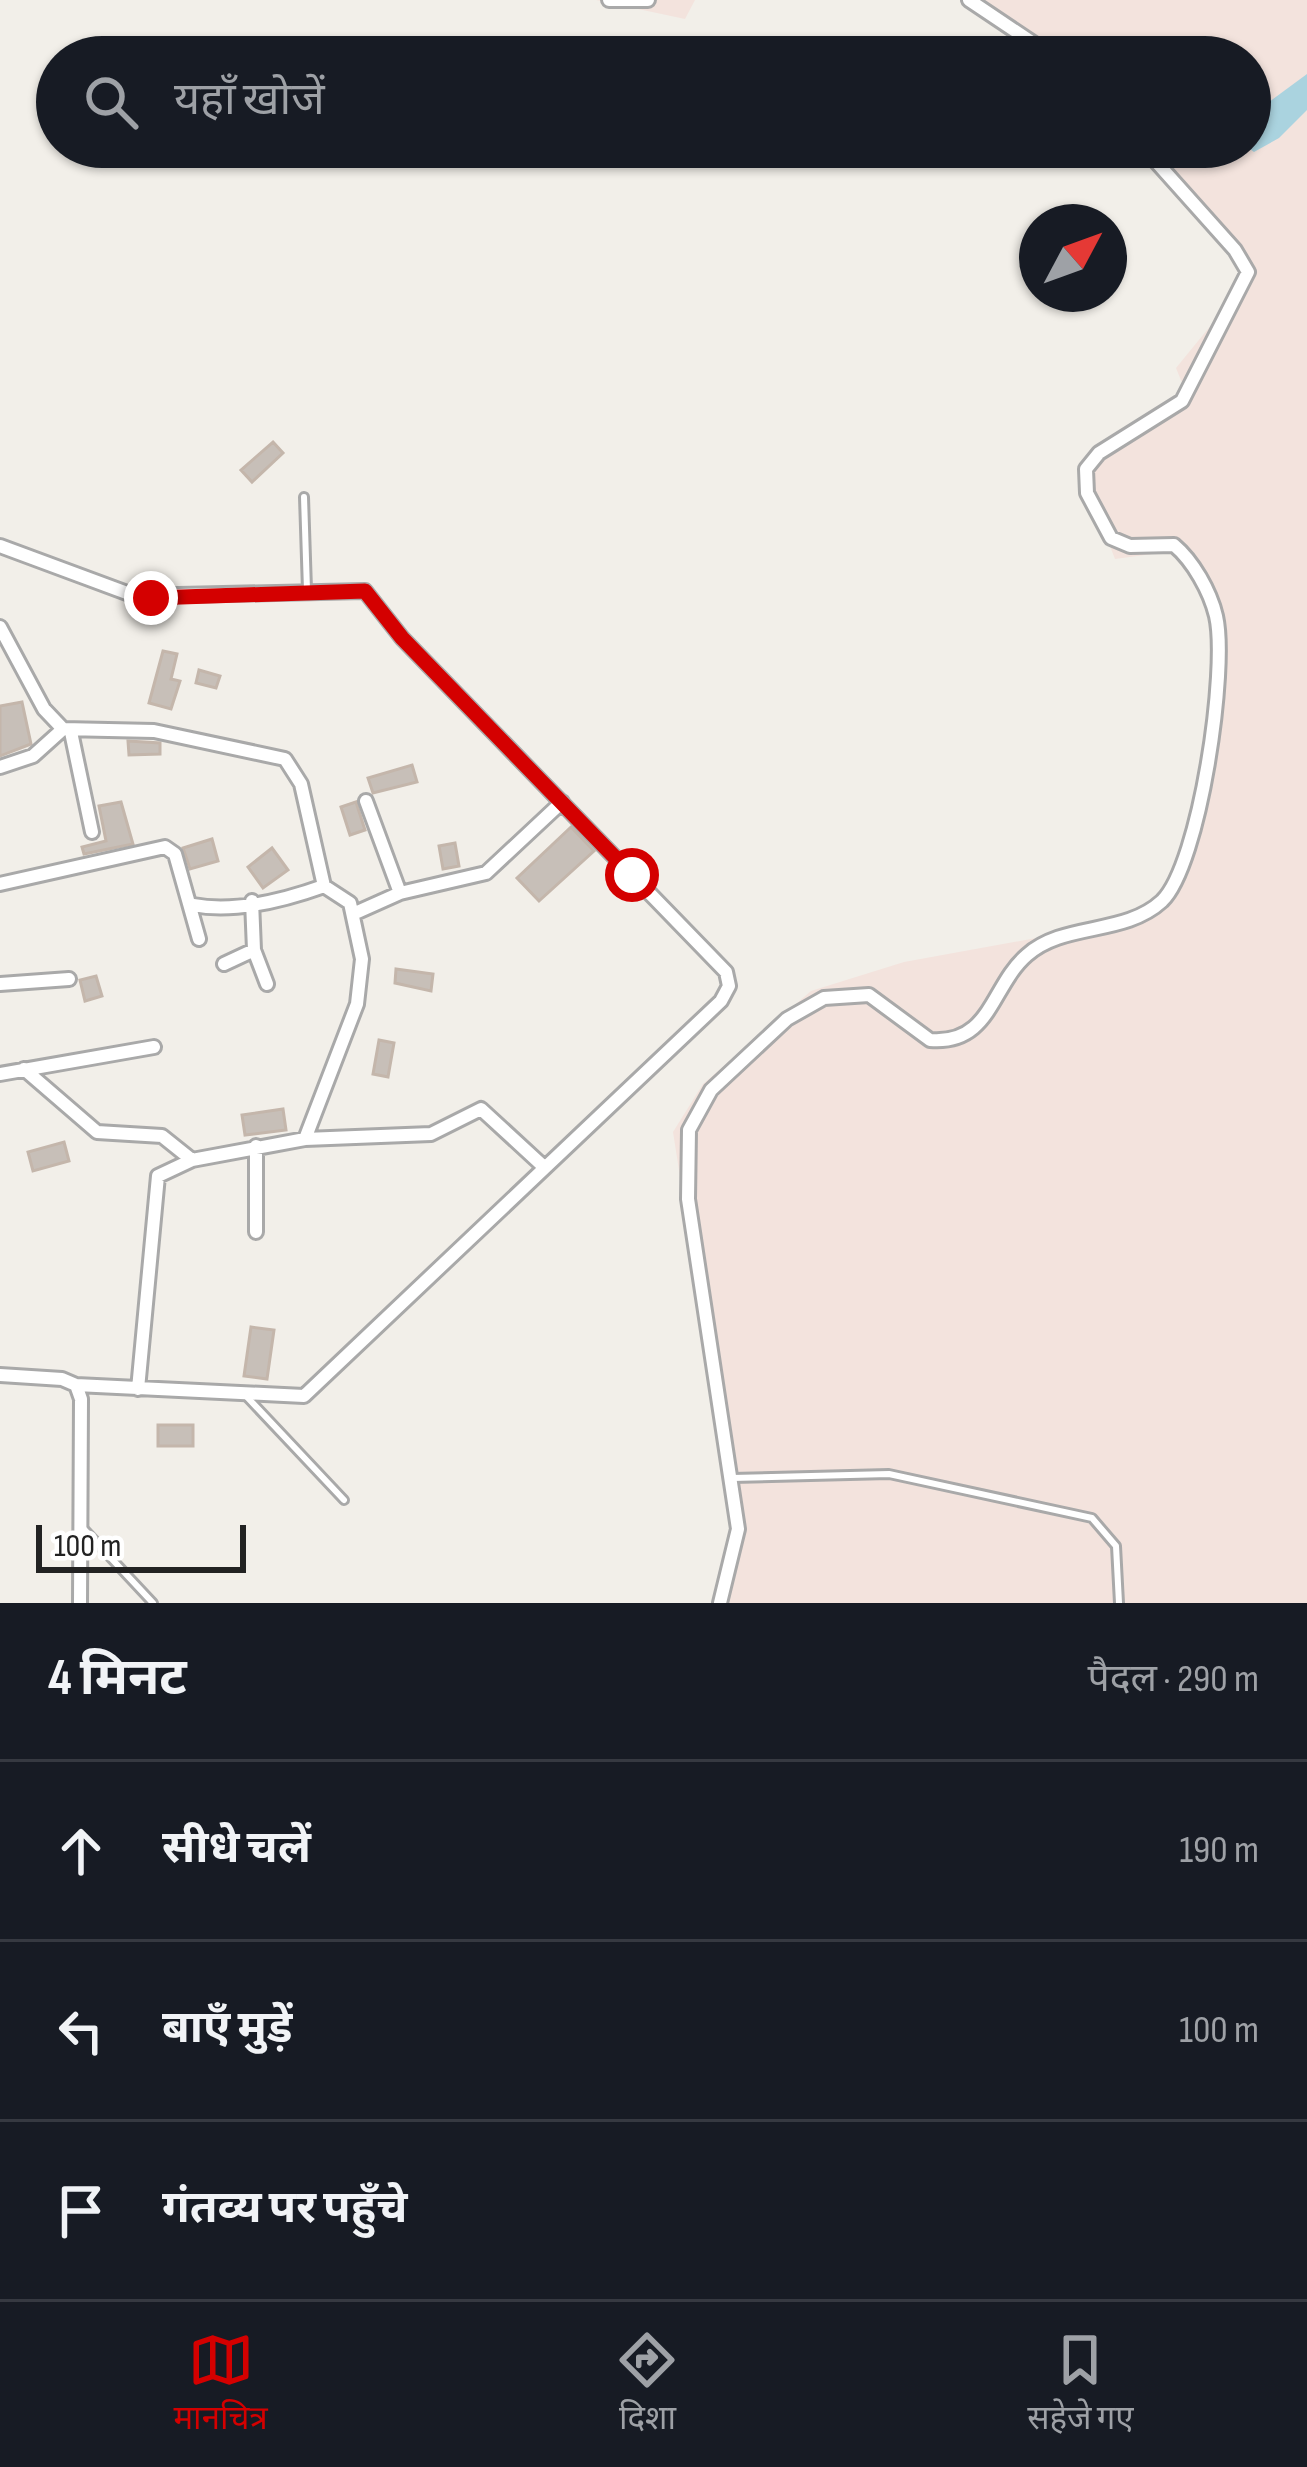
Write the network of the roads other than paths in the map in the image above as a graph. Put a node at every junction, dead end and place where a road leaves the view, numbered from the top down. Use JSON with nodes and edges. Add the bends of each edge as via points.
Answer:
{"nodes":[{"id":1,"x":609,"y":0,"type":"edge"},
{"id":2,"x":648,"y":0,"type":"edge"},
{"id":3,"x":969,"y":0,"type":"edge"},
{"id":4,"x":1023,"y":36,"type":"edge"},
{"id":5,"x":1162,"y":168,"type":"edge"},
{"id":6,"x":304,"y":497,"type":"dead end"},
{"id":7,"x":0,"y":546,"type":"edge"},
{"id":8,"x":307,"y":590,"type":"junction"},
{"id":9,"x":0,"y":627,"type":"edge"},
{"id":10,"x":67,"y":730,"type":"junction"},
{"id":11,"x":0,"y":766,"type":"edge"},
{"id":12,"x":366,"y":801,"type":"dead end"},
{"id":13,"x":562,"y":802,"type":"junction"},
{"id":14,"x":92,"y":832,"type":"dead end"},
{"id":15,"x":0,"y":884,"type":"edge"},
{"id":16,"x":324,"y":886,"type":"junction"},
{"id":17,"x":400,"y":893,"type":"junction"},
{"id":18,"x":253,"y":901,"type":"junction"},
{"id":19,"x":193,"y":905,"type":"junction"},
{"id":20,"x":353,"y":914,"type":"junction"},
{"id":21,"x":199,"y":939,"type":"dead end"},
{"id":22,"x":254,"y":950,"type":"junction"},
{"id":23,"x":224,"y":964,"type":"dead end"},
{"id":24,"x":69,"y":979,"type":"dead end"},
{"id":25,"x":0,"y":984,"type":"edge"},
{"id":26,"x":268,"y":984,"type":"dead end"},
{"id":27,"x":154,"y":1047,"type":"dead end"},
{"id":28,"x":24,"y":1070,"type":"junction"},
{"id":29,"x":0,"y":1074,"type":"edge"},
{"id":30,"x":305,"y":1139,"type":"junction"},
{"id":31,"x":256,"y":1146,"type":"junction"},
{"id":32,"x":191,"y":1160,"type":"junction"},
{"id":33,"x":544,"y":1167,"type":"junction"},
{"id":34,"x":256,"y":1232,"type":"dead end"},
{"id":35,"x":0,"y":1375,"type":"edge"},
{"id":36,"x":76,"y":1385,"type":"junction"},
{"id":37,"x":138,"y":1389,"type":"junction"},
{"id":38,"x":248,"y":1397,"type":"junction"},
{"id":39,"x":732,"y":1478,"type":"junction"},
{"id":40,"x":344,"y":1500,"type":"dead end"},
{"id":41,"x":79,"y":1524,"type":"junction"},
{"id":42,"x":80,"y":1603,"type":"edge"},
{"id":43,"x":153,"y":1603,"type":"edge"},
{"id":44,"x":720,"y":1603,"type":"edge"},
{"id":45,"x":1119,"y":1603,"type":"edge"}],
"edges":[{"from":1,"to":2,"type":"street"},
{"from":3,"to":4,"type":"street"},
{"from":5,"to":39,"type":"street","via":[[1248,272],[1182,401],[1099,453],[1085,478],[1111,538],[1174,545],[1215,613],[1219,688],[1183,869],[1166,898],[1141,917],[1031,952],[993,1011],[959,1037],[930,1040],[869,995],[824,998],[787,1019],[711,1090],[689,1130],[686,1162]]},
{"from":6,"to":8,"type":"lane"},
{"from":7,"to":8,"type":"street","via":[[135,596]]},
{"from":8,"to":13,"type":"street","via":[[365,591]]},
{"from":9,"to":10,"type":"street","via":[[44,709]]},
{"from":10,"to":11,"type":"street","via":[[34,756]]},
{"from":10,"to":14,"type":"street"},
{"from":10,"to":16,"type":"street","via":[[154,730],[285,759],[301,784]]},
{"from":12,"to":17,"type":"street"},
{"from":13,"to":17,"type":"street","via":[[486,873]]},
{"from":13,"to":33,"type":"street","via":[[726,972],[729,986]]},
{"from":15,"to":19,"type":"street","via":[[165,847]]},
{"from":16,"to":18,"type":"street","via":[[268,906]]},
{"from":16,"to":20,"type":"street","via":[[346,898]]},
{"from":17,"to":20,"type":"street"},
{"from":18,"to":19,"type":"street"},
{"from":18,"to":22,"type":"street"},
{"from":19,"to":21,"type":"street"},
{"from":20,"to":30,"type":"street","via":[[362,959],[357,1004]]},
{"from":22,"to":23,"type":"street"},
{"from":22,"to":26,"type":"street"},
{"from":24,"to":25,"type":"street"},
{"from":27,"to":28,"type":"street"},
{"from":28,"to":29,"type":"street"},
{"from":28,"to":32,"type":"street","via":[[98,1132],[162,1136]]},
{"from":30,"to":31,"type":"street"},
{"from":30,"to":33,"type":"street","via":[[431,1134],[481,1109]]},
{"from":31,"to":32,"type":"street"},
{"from":31,"to":34,"type":"street"},
{"from":32,"to":37,"type":"street","via":[[158,1176]]},
{"from":33,"to":38,"type":"street","via":[[318,1386],[292,1399]]},
{"from":35,"to":36,"type":"street"},
{"from":36,"to":37,"type":"street"},
{"from":36,"to":41,"type":"street"},
{"from":37,"to":38,"type":"street"},
{"from":38,"to":40,"type":"lane"},
{"from":39,"to":44,"type":"street","via":[[738,1529]]},
{"from":39,"to":45,"type":"lane","via":[[889,1474],[1093,1518],[1116,1546]]},
{"from":41,"to":42,"type":"street"},
{"from":41,"to":43,"type":"lane"}]}
